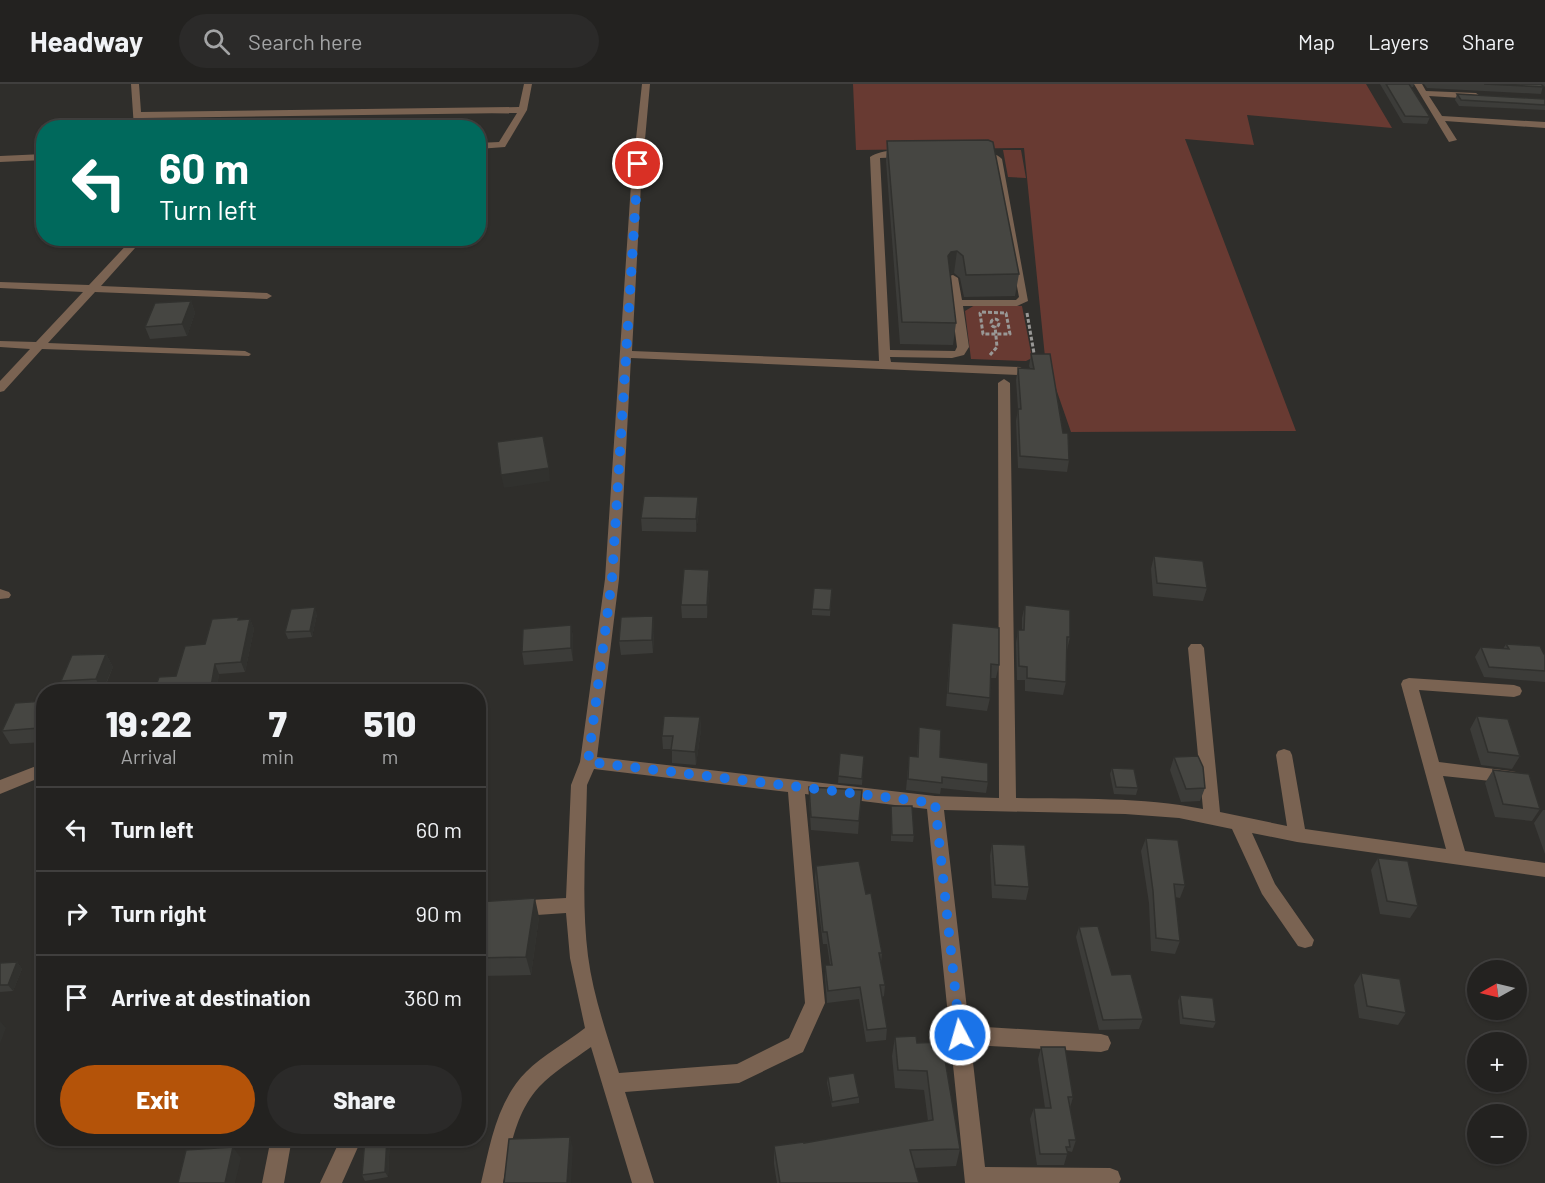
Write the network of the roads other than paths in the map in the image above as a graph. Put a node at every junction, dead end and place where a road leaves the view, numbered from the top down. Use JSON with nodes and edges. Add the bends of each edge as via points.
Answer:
{"nodes":[{"id":1,"x":135,"y":84,"type":"edge"},
{"id":2,"x":528,"y":84,"type":"edge"},
{"id":3,"x":646,"y":84,"type":"edge"},
{"id":4,"x":1418,"y":84,"type":"edge"},
{"id":5,"x":1424,"y":93,"type":"junction"},
{"id":6,"x":1490,"y":96,"type":"edge"},
{"id":7,"x":523,"y":110,"type":"junction"},
{"id":8,"x":136,"y":115,"type":"junction"},
{"id":9,"x":1438,"y":118,"type":"junction"},
{"id":10,"x":137,"y":120,"type":"edge"},
{"id":11,"x":1545,"y":125,"type":"edge"},
{"id":12,"x":1452,"y":140,"type":"dead end"},
{"id":13,"x":486,"y":146,"type":"edge"},
{"id":14,"x":918,"y":154,"type":"edge"},
{"id":15,"x":964,"y":155,"type":"edge"},
{"id":16,"x":36,"y":157,"type":"edge"},
{"id":17,"x":0,"y":159,"type":"edge"},
{"id":18,"x":131,"y":246,"type":"edge"},
{"id":19,"x":953,"y":278,"type":"edge"},
{"id":20,"x":0,"y":285,"type":"edge"},
{"id":21,"x":92,"y":288,"type":"junction"},
{"id":22,"x":267,"y":296,"type":"dead end"},
{"id":23,"x":958,"y":303,"type":"junction"},
{"id":24,"x":0,"y":344,"type":"edge"},
{"id":25,"x":39,"y":346,"type":"junction"},
{"id":26,"x":245,"y":354,"type":"dead end"},
{"id":27,"x":626,"y":354,"type":"junction"},
{"id":28,"x":885,"y":360,"type":"junction"},
{"id":29,"x":910,"y":361,"type":"junction"},
{"id":30,"x":1020,"y":371,"type":"edge"},
{"id":31,"x":1004,"y":383,"type":"dead end"},
{"id":32,"x":0,"y":388,"type":"edge"},
{"id":33,"x":1196,"y":648,"type":"dead end"},
{"id":34,"x":1514,"y":691,"type":"dead end"},
{"id":35,"x":1284,"y":755,"type":"dead end"},
{"id":36,"x":588,"y":762,"type":"junction"},
{"id":37,"x":1433,"y":768,"type":"junction"},
{"id":38,"x":36,"y":772,"type":"edge"},
{"id":39,"x":1522,"y":779,"type":"edge"},
{"id":40,"x":0,"y":787,"type":"edge"},
{"id":41,"x":796,"y":788,"type":"junction"},
{"id":42,"x":935,"y":803,"type":"junction"},
{"id":43,"x":1008,"y":804,"type":"junction"},
{"id":44,"x":1212,"y":818,"type":"junction"},
{"id":45,"x":1239,"y":824,"type":"junction"},
{"id":46,"x":1297,"y":835,"type":"junction"},
{"id":47,"x":1458,"y":859,"type":"junction"},
{"id":48,"x":1545,"y":870,"type":"edge"},
{"id":49,"x":575,"y":905,"type":"junction"},
{"id":50,"x":486,"y":911,"type":"edge"},
{"id":51,"x":1305,"y":940,"type":"dead end"},
{"id":52,"x":596,"y":1032,"type":"junction"},
{"id":53,"x":960,"y":1035,"type":"junction"},
{"id":54,"x":1101,"y":1043,"type":"dead end"},
{"id":55,"x":611,"y":1083,"type":"junction"},
{"id":56,"x":280,"y":1146,"type":"edge"},
{"id":57,"x":348,"y":1146,"type":"edge"},
{"id":58,"x":1110,"y":1179,"type":"dead end"},
{"id":59,"x":975,"y":1181,"type":"edge"},
{"id":60,"x":273,"y":1183,"type":"edge"},
{"id":61,"x":331,"y":1183,"type":"edge"},
{"id":62,"x":492,"y":1183,"type":"edge"},
{"id":63,"x":643,"y":1183,"type":"edge"}],
"edges":[{"from":1,"to":8,"type":"street"},
{"from":2,"to":7,"type":"street"},
{"from":3,"to":27,"type":"street"},
{"from":4,"to":5,"type":"street"},
{"from":5,"to":6,"type":"street"},
{"from":5,"to":9,"type":"street"},
{"from":7,"to":8,"type":"street"},
{"from":7,"to":13,"type":"street","via":[[502,146]]},
{"from":8,"to":10,"type":"street"},
{"from":9,"to":11,"type":"street"},
{"from":9,"to":12,"type":"street"},
{"from":14,"to":28,"type":"street","via":[[875,157]]},
{"from":15,"to":23,"type":"street","via":[[998,159],[1024,297],[1017,303]]},
{"from":16,"to":17,"type":"street"},
{"from":18,"to":21,"type":"street"},
{"from":19,"to":23,"type":"street"},
{"from":20,"to":21,"type":"street"},
{"from":21,"to":22,"type":"street"},
{"from":21,"to":25,"type":"street"},
{"from":23,"to":29,"type":"street","via":[[963,347],[960,353]]},
{"from":24,"to":25,"type":"street"},
{"from":25,"to":26,"type":"street"},
{"from":25,"to":32,"type":"street"},
{"from":27,"to":28,"type":"street"},
{"from":27,"to":36,"type":"street","via":[[612,579]]},
{"from":28,"to":29,"type":"street"},
{"from":29,"to":30,"type":"street"},
{"from":31,"to":43,"type":"street"},
{"from":33,"to":44,"type":"street"},
{"from":34,"to":37,"type":"street","via":[[1409,684]]},
{"from":35,"to":46,"type":"street"},
{"from":36,"to":41,"type":"street"},
{"from":36,"to":49,"type":"street","via":[[579,785]]},
{"from":37,"to":39,"type":"street"},
{"from":37,"to":47,"type":"street"},
{"from":38,"to":40,"type":"street"},
{"from":41,"to":42,"type":"street"},
{"from":41,"to":55,"type":"street","via":[[815,1003],[796,1045],[739,1073]]},
{"from":42,"to":43,"type":"street"},
{"from":42,"to":53,"type":"street"},
{"from":43,"to":44,"type":"street","via":[[1125,807]]},
{"from":44,"to":45,"type":"street"},
{"from":45,"to":46,"type":"street"},
{"from":45,"to":51,"type":"street","via":[[1268,889]]},
{"from":46,"to":47,"type":"street"},
{"from":47,"to":48,"type":"street"},
{"from":49,"to":50,"type":"street"},
{"from":49,"to":52,"type":"street","via":[[579,958]]},
{"from":52,"to":55,"type":"street"},
{"from":52,"to":62,"type":"street","via":[[532,1080],[519,1097],[508,1120]]},
{"from":53,"to":54,"type":"street"},
{"from":53,"to":59,"type":"street"},
{"from":55,"to":63,"type":"street"},
{"from":56,"to":60,"type":"street"},
{"from":57,"to":61,"type":"street"},
{"from":58,"to":59,"type":"street"}]}
